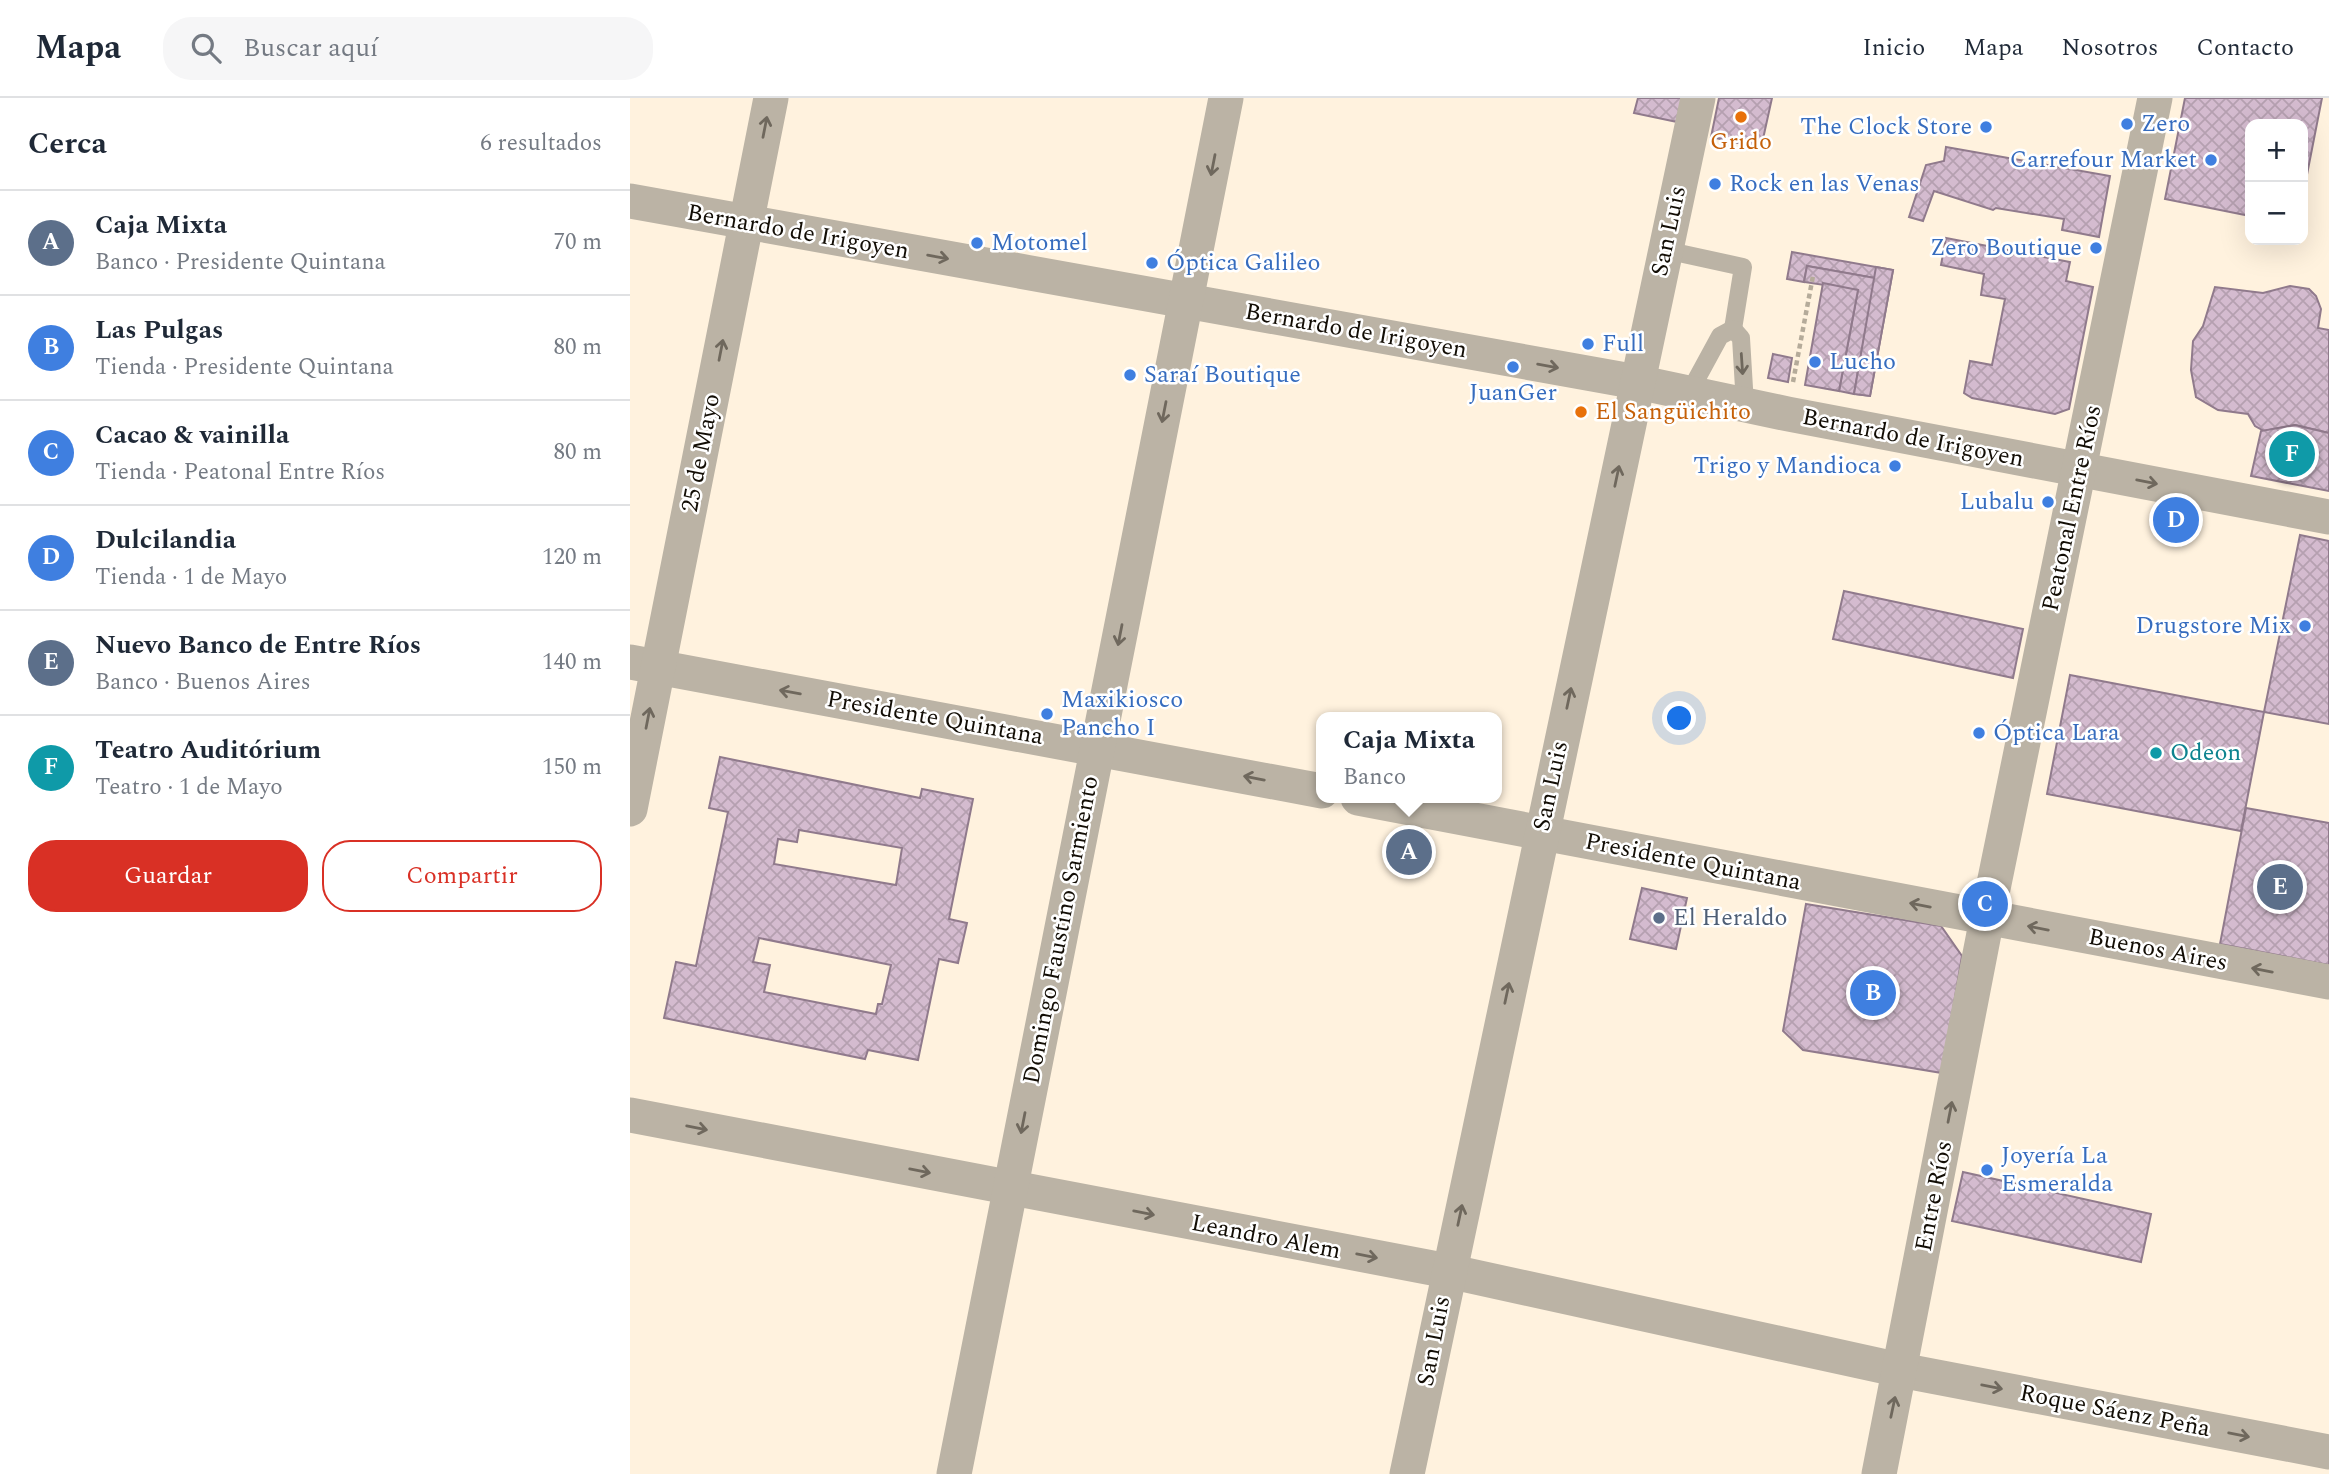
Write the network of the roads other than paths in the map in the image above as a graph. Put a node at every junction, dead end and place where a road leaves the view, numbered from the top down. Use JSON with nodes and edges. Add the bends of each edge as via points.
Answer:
{"nodes":[{"id":1,"x":771,"y":98,"type":"edge"},
{"id":2,"x":1226,"y":98,"type":"edge"},
{"id":3,"x":1698,"y":98,"type":"edge"},
{"id":4,"x":2155,"y":98,"type":"edge"},
{"id":5,"x":630,"y":201,"type":"edge"},
{"id":6,"x":746,"y":223,"type":"junction"},
{"id":7,"x":1665,"y":250,"type":"junction"},
{"id":8,"x":1187,"y":300,"type":"junction"},
{"id":9,"x":1733,"y":329,"type":"junction"},
{"id":10,"x":1637,"y":382,"type":"junction"},
{"id":11,"x":1689,"y":393,"type":"junction"},
{"id":12,"x":1745,"y":405,"type":"junction"},
{"id":13,"x":2080,"y":469,"type":"junction"},
{"id":14,"x":2329,"y":517,"type":"edge"},
{"id":15,"x":644,"y":665,"type":"edge"},
{"id":16,"x":1097,"y":748,"type":"junction"},
{"id":17,"x":1316,"y":790,"type":"edge"},
{"id":18,"x":1384,"y":803,"type":"edge"},
{"id":19,"x":630,"y":808,"type":"edge"},
{"id":20,"x":1541,"y":833,"type":"junction"},
{"id":21,"x":1987,"y":918,"type":"junction"},
{"id":22,"x":2329,"y":982,"type":"edge"},
{"id":23,"x":630,"y":1115,"type":"edge"},
{"id":24,"x":1010,"y":1188,"type":"junction"},
{"id":25,"x":1448,"y":1271,"type":"junction"},
{"id":26,"x":1900,"y":1370,"type":"junction"},
{"id":27,"x":2329,"y":1452,"type":"edge"},
{"id":28,"x":954,"y":1474,"type":"edge"},
{"id":29,"x":1407,"y":1474,"type":"edge"},
{"id":30,"x":1879,"y":1474,"type":"edge"}],
"edges":[{"from":6,"to":1,"type":"street","name":"25 de Mayo","one_way":true},
{"from":2,"to":8,"type":"street","name":"Domingo Faustino Sarmiento","one_way":true},
{"from":3,"to":7,"type":"street","name":"San Luis"},
{"from":4,"to":13,"type":"street","name":"Peatonal Entre Ríos"},
{"from":5,"to":6,"type":"street","name":"Bernardo de Irigoyen"},
{"from":6,"to":8,"type":"street","name":"Bernardo de Irigoyen","one_way":true},
{"from":15,"to":6,"type":"street","name":"25 de Mayo","one_way":true},
{"from":7,"to":9,"type":"lane","via":[[1743,267]]},
{"from":7,"to":10,"type":"street","name":"San Luis"},
{"from":8,"to":10,"type":"street","name":"Bernardo de Irigoyen","one_way":true},
{"from":8,"to":16,"type":"street","name":"Domingo Faustino Sarmiento","one_way":true},
{"from":9,"to":11,"type":"lane","via":[[1720,336]]},
{"from":9,"to":12,"type":"lane","one_way":true,"via":[[1741,338]]},
{"from":10,"to":11,"type":"street","name":"Bernardo de Irigoyen"},
{"from":20,"to":10,"type":"street","name":"San Luis","one_way":true},
{"from":11,"to":12,"type":"street","name":"Bernardo de Irigoyen"},
{"from":12,"to":13,"type":"street","name":"Bernardo de Irigoyen"},
{"from":13,"to":14,"type":"street","name":"Bernardo de Irigoyen","one_way":true},
{"from":13,"to":21,"type":"street","name":"Peatonal Entre Ríos"},
{"from":16,"to":15,"type":"street","name":"Presidente Quintana","one_way":true},
{"from":19,"to":15,"type":"street","name":"25 de Mayo","one_way":true},
{"from":17,"to":16,"type":"street","name":"Presidente Quintana","one_way":true},
{"from":16,"to":24,"type":"street","name":"Domingo Faustino Sarmiento","one_way":true},
{"from":18,"to":20,"type":"street","name":"Presidente Quintana"},
{"from":21,"to":20,"type":"street","name":"Presidente Quintana","one_way":true},
{"from":25,"to":20,"type":"street","name":"San Luis","one_way":true},
{"from":22,"to":21,"type":"street","name":"Buenos Aires","one_way":true},
{"from":26,"to":21,"type":"street","name":"Entre Ríos","one_way":true},
{"from":23,"to":24,"type":"street","name":"Leandro Alem","one_way":true},
{"from":24,"to":25,"type":"street","name":"Leandro Alem","one_way":true},
{"from":24,"to":28,"type":"street","name":"Domingo Faustino Sarmiento"},
{"from":25,"to":26,"type":"street","name":"Leandro Alem"},
{"from":25,"to":29,"type":"street","name":"San Luis"},
{"from":26,"to":27,"type":"street","name":"Roque Sáenz Peña","one_way":true},
{"from":30,"to":26,"type":"street","name":"Entre Ríos","one_way":true}]}
